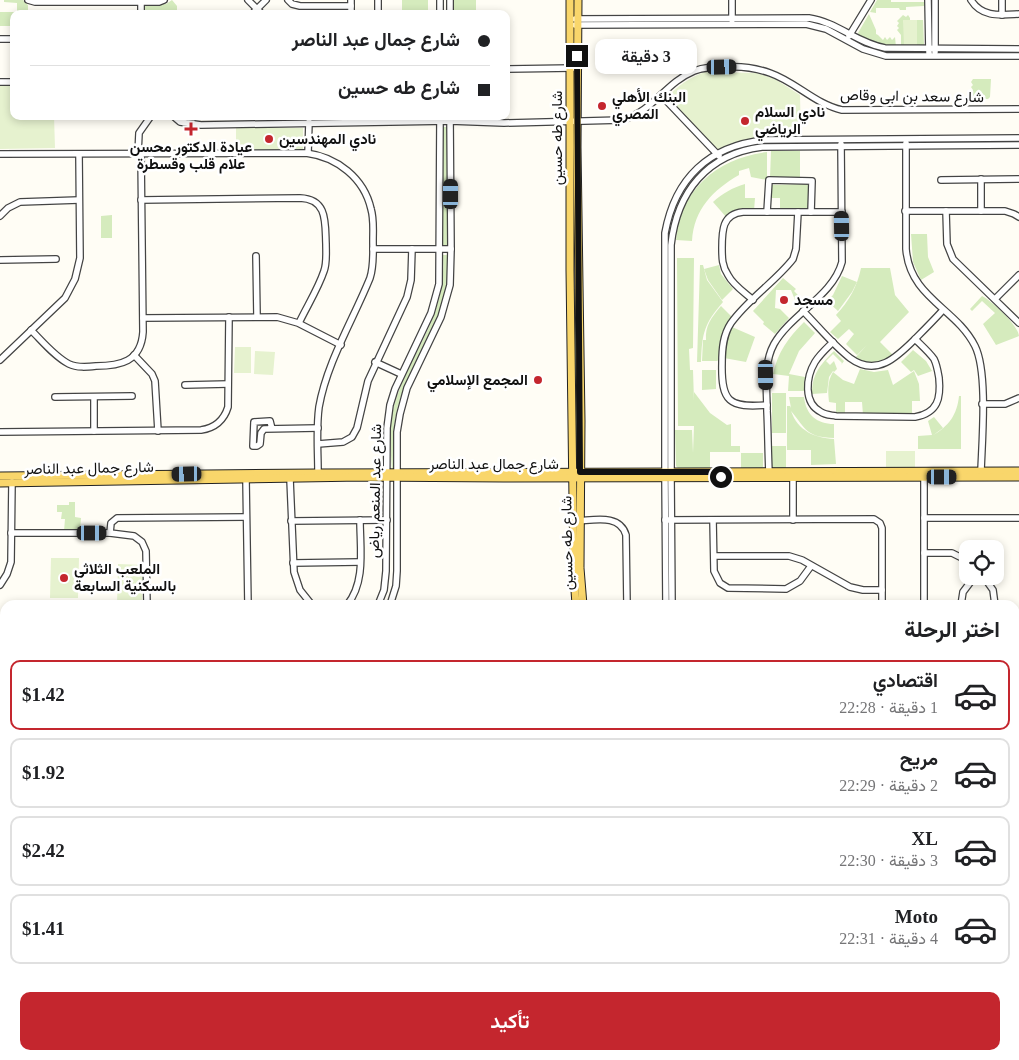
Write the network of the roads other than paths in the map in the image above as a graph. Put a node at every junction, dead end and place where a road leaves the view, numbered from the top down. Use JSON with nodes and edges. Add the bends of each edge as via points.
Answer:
{"nodes":[{"id":1,"x":28,"y":0,"type":"edge"},
{"id":2,"x":164,"y":0,"type":"edge"},
{"id":3,"x":248,"y":0,"type":"edge"},
{"id":4,"x":266,"y":0,"type":"edge"},
{"id":5,"x":288,"y":0,"type":"edge"},
{"id":6,"x":570,"y":0,"type":"edge"},
{"id":7,"x":578,"y":0,"type":"edge"},
{"id":8,"x":732,"y":0,"type":"edge"},
{"id":9,"x":871,"y":0,"type":"edge"},
{"id":10,"x":928,"y":0,"type":"edge"},
{"id":11,"x":935,"y":0,"type":"edge"},
{"id":12,"x":971,"y":0,"type":"edge"},
{"id":13,"x":1002,"y":0,"type":"edge"},
{"id":14,"x":41,"y":1,"type":"edge"},
{"id":15,"x":67,"y":1,"type":"edge"},
{"id":16,"x":91,"y":1,"type":"edge"},
{"id":17,"x":115,"y":1,"type":"edge"},
{"id":18,"x":141,"y":1,"type":"edge"},
{"id":19,"x":323,"y":3,"type":"edge"},
{"id":20,"x":351,"y":3,"type":"edge"},
{"id":21,"x":257,"y":9,"type":"joint"},
{"id":22,"x":1019,"y":14,"type":"edge"},
{"id":23,"x":1002,"y":15,"type":"junction"},
{"id":24,"x":732,"y":21,"type":"junction"},
{"id":25,"x":574,"y":22,"type":"junction"},
{"id":26,"x":848,"y":37,"type":"junction"},
{"id":27,"x":932,"y":49,"type":"junction"},
{"id":28,"x":1019,"y":49,"type":"edge"},
{"id":29,"x":932,"y":56,"type":"junction"},
{"id":30,"x":1019,"y":56,"type":"edge"},
{"id":31,"x":574,"y":68,"type":"junction"},
{"id":32,"x":510,"y":69,"type":"edge"},
{"id":33,"x":661,"y":95,"type":"junction"},
{"id":34,"x":1019,"y":110,"type":"edge"},
{"id":35,"x":148,"y":120,"type":"edge"},
{"id":36,"x":178,"y":120,"type":"edge"},
{"id":37,"x":397,"y":120,"type":"edge"},
{"id":38,"x":440,"y":120,"type":"edge"},
{"id":39,"x":450,"y":120,"type":"edge"},
{"id":40,"x":464,"y":120,"type":"edge"},
{"id":41,"x":310,"y":122,"type":"junction"},
{"id":42,"x":574,"y":122,"type":"junction"},
{"id":43,"x":1019,"y":138,"type":"edge"},
{"id":44,"x":841,"y":139,"type":"junction"},
{"id":45,"x":906,"y":143,"type":"junction"},
{"id":46,"x":1019,"y":145,"type":"edge"},
{"id":47,"x":841,"y":147,"type":"junction"},
{"id":48,"x":308,"y":153,"type":"junction"},
{"id":49,"x":0,"y":154,"type":"edge"},
{"id":50,"x":79,"y":154,"type":"junction"},
{"id":51,"x":139,"y":154,"type":"junction"},
{"id":52,"x":717,"y":154,"type":"junction"},
{"id":53,"x":722,"y":160,"type":"junction"},
{"id":54,"x":1019,"y":179,"type":"edge"},
{"id":55,"x":942,"y":180,"type":"dead end"},
{"id":56,"x":981,"y":180,"type":"junction"},
{"id":57,"x":79,"y":200,"type":"junction"},
{"id":58,"x":141,"y":200,"type":"junction"},
{"id":59,"x":946,"y":211,"type":"junction"},
{"id":60,"x":981,"y":211,"type":"junction"},
{"id":61,"x":767,"y":212,"type":"junction"},
{"id":62,"x":798,"y":212,"type":"junction"},
{"id":63,"x":811,"y":212,"type":"junction"},
{"id":64,"x":842,"y":212,"type":"junction"},
{"id":65,"x":905,"y":212,"type":"junction"},
{"id":66,"x":0,"y":216,"type":"edge"},
{"id":67,"x":1019,"y":217,"type":"edge"},
{"id":68,"x":667,"y":245,"type":"junction"},
{"id":69,"x":373,"y":249,"type":"junction"},
{"id":70,"x":412,"y":249,"type":"junction"},
{"id":71,"x":440,"y":249,"type":"junction"},
{"id":72,"x":451,"y":249,"type":"junction"},
{"id":73,"x":256,"y":256,"type":"dead end"},
{"id":74,"x":56,"y":259,"type":"dead end"},
{"id":75,"x":0,"y":260,"type":"edge"},
{"id":76,"x":1019,"y":274,"type":"edge"},
{"id":77,"x":579,"y":284,"type":"junction"},
{"id":78,"x":571,"y":285,"type":"junction"},
{"id":79,"x":995,"y":299,"type":"junction"},
{"id":80,"x":752,"y":300,"type":"junction"},
{"id":81,"x":943,"y":310,"type":"junction"},
{"id":82,"x":803,"y":311,"type":"junction"},
{"id":83,"x":257,"y":316,"type":"junction"},
{"id":84,"x":229,"y":317,"type":"junction"},
{"id":85,"x":143,"y":318,"type":"junction"},
{"id":86,"x":1019,"y":323,"type":"edge"},
{"id":87,"x":299,"y":324,"type":"junction"},
{"id":88,"x":31,"y":330,"type":"junction"},
{"id":89,"x":915,"y":339,"type":"junction"},
{"id":90,"x":833,"y":342,"type":"junction"},
{"id":91,"x":341,"y":345,"type":"junction"},
{"id":92,"x":134,"y":355,"type":"junction"},
{"id":93,"x":0,"y":360,"type":"edge"},
{"id":94,"x":376,"y":362,"type":"junction"},
{"id":95,"x":401,"y":374,"type":"junction"},
{"id":96,"x":228,"y":384,"type":"junction"},
{"id":97,"x":185,"y":386,"type":"dead end"},
{"id":98,"x":132,"y":396,"type":"dead end"},
{"id":99,"x":55,"y":397,"type":"dead end"},
{"id":100,"x":94,"y":397,"type":"junction"},
{"id":101,"x":1019,"y":398,"type":"edge"},
{"id":102,"x":982,"y":404,"type":"junction"},
{"id":103,"x":767,"y":405,"type":"junction"},
{"id":104,"x":318,"y":428,"type":"junction"},
{"id":105,"x":272,"y":429,"type":"junction"},
{"id":106,"x":94,"y":431,"type":"junction"},
{"id":107,"x":158,"y":431,"type":"junction"},
{"id":108,"x":0,"y":432,"type":"edge"},
{"id":109,"x":318,"y":444,"type":"junction"},
{"id":110,"x":981,"y":471,"type":"junction"},
{"id":111,"x":1019,"y":471,"type":"edge"},
{"id":112,"x":769,"y":472,"type":"junction"},
{"id":113,"x":318,"y":473,"type":"junction"},
{"id":114,"x":668,"y":474,"type":"junction"},
{"id":115,"x":730,"y":474,"type":"junction"},
{"id":116,"x":387,"y":475,"type":"junction"},
{"id":117,"x":397,"y":475,"type":"junction"},
{"id":118,"x":577,"y":475,"type":"junction"},
{"id":119,"x":0,"y":476,"type":"edge"},
{"id":120,"x":1019,"y":476,"type":"edge"},
{"id":121,"x":924,"y":477,"type":"junction"},
{"id":122,"x":793,"y":478,"type":"junction"},
{"id":123,"x":72,"y":479,"type":"junction"},
{"id":124,"x":290,"y":479,"type":"junction"},
{"id":125,"x":246,"y":480,"type":"junction"},
{"id":126,"x":0,"y":482,"type":"edge"},
{"id":127,"x":12,"y":482,"type":"junction"},
{"id":128,"x":246,"y":517,"type":"junction"},
{"id":129,"x":924,"y":518,"type":"junction"},
{"id":130,"x":1019,"y":518,"type":"edge"},
{"id":131,"x":360,"y":520,"type":"junction"},
{"id":132,"x":387,"y":520,"type":"junction"},
{"id":133,"x":668,"y":520,"type":"junction"},
{"id":134,"x":714,"y":520,"type":"junction"},
{"id":135,"x":793,"y":520,"type":"junction"},
{"id":136,"x":292,"y":521,"type":"junction"},
{"id":137,"x":577,"y":521,"type":"junction"},
{"id":138,"x":11,"y":533,"type":"junction"},
{"id":139,"x":110,"y":534,"type":"junction"},
{"id":140,"x":924,"y":552,"type":"junction"},
{"id":141,"x":714,"y":556,"type":"junction"},
{"id":142,"x":959,"y":556,"type":"edge"},
{"id":143,"x":292,"y":562,"type":"junction"},
{"id":144,"x":360,"y":562,"type":"junction"},
{"id":145,"x":811,"y":566,"type":"junction"},
{"id":146,"x":0,"y":585,"type":"edge"},
{"id":147,"x":968,"y":585,"type":"edge"},
{"id":148,"x":989,"y":585,"type":"edge"},
{"id":149,"x":882,"y":590,"type":"junction"},
{"id":150,"x":147,"y":600,"type":"edge"},
{"id":151,"x":248,"y":600,"type":"edge"},
{"id":152,"x":308,"y":600,"type":"edge"},
{"id":153,"x":350,"y":600,"type":"edge"},
{"id":154,"x":379,"y":600,"type":"edge"},
{"id":155,"x":392,"y":600,"type":"edge"},
{"id":156,"x":576,"y":600,"type":"edge"},
{"id":157,"x":582,"y":600,"type":"edge"},
{"id":158,"x":626,"y":600,"type":"edge"},
{"id":159,"x":666,"y":600,"type":"edge"},
{"id":160,"x":672,"y":600,"type":"edge"},
{"id":161,"x":882,"y":600,"type":"edge"},
{"id":162,"x":924,"y":600,"type":"edge"},
{"id":163,"x":962,"y":600,"type":"edge"},
{"id":164,"x":994,"y":600,"type":"edge"}],
"edges":[{"from":1,"to":14,"type":"street"},
{"from":2,"to":18,"type":"street"},
{"from":3,"to":21,"type":"street"},
{"from":4,"to":21,"type":"street"},
{"from":5,"to":19,"type":"street","via":[[297,6]]},
{"from":6,"to":25,"type":"main road","name":"شارع طه حسين"},
{"from":7,"to":25,"type":"main road","name":"شارع طه حسين"},
{"from":8,"to":24,"type":"street"},
{"from":9,"to":26,"type":"street"},
{"from":10,"to":27,"type":"street"},
{"from":11,"to":27,"type":"street"},
{"from":12,"to":23,"type":"street","via":[[982,12]]},
{"from":13,"to":23,"type":"street"},
{"from":14,"to":15,"type":"street"},
{"from":15,"to":16,"type":"street"},
{"from":16,"to":17,"type":"street"},
{"from":17,"to":18,"type":"street"},
{"from":19,"to":20,"type":"street"},
{"from":22,"to":23,"type":"street"},
{"from":24,"to":25,"type":"street"},
{"from":24,"to":26,"type":"street","via":[[809,18],[827,22]]},
{"from":25,"to":31,"type":"main road","name":"شارع طه حسين"},
{"from":26,"to":27,"type":"street","via":[[890,49]]},
{"from":26,"to":29,"type":"street","via":[[863,49],[880,55]]},
{"from":27,"to":28,"type":"street"},
{"from":27,"to":29,"type":"street"},
{"from":29,"to":30,"type":"street"},
{"from":31,"to":32,"type":"street"},
{"from":31,"to":42,"type":"main road","name":"شارع طه حسين"},
{"from":33,"to":34,"type":"street","name":"شارع سعد بن ابى وقاص","via":[[694,71],[734,66],[771,73],[821,103],[842,110]]},
{"from":33,"to":42,"type":"street","name":"شارع سعد بن ابى وقاص","via":[[632,117]]},
{"from":33,"to":52,"type":"street"},
{"from":35,"to":51,"type":"street","via":[[139,133]]},
{"from":36,"to":41,"type":"street","name":"شارع سعد بن ابى وقاص","via":[[192,124]]},
{"from":37,"to":41,"type":"street","name":"شارع سعد بن ابى وقاص"},
{"from":38,"to":71,"type":"street","name":"شارع عبد المنعم رياض"},
{"from":39,"to":72,"type":"street","name":"شارع عبد المنعم رياض"},
{"from":40,"to":42,"type":"street","name":"شارع سعد بن ابى وقاص"},
{"from":41,"to":48,"type":"street"},
{"from":42,"to":77,"type":"main road","name":"شارع طه حسين"},
{"from":42,"to":78,"type":"main road","name":"شارع طه حسين"},
{"from":43,"to":45,"type":"street"},
{"from":44,"to":45,"type":"street"},
{"from":44,"to":47,"type":"street"},
{"from":44,"to":52,"type":"street","via":[[750,142]]},
{"from":45,"to":46,"type":"street"},
{"from":45,"to":47,"type":"street"},
{"from":45,"to":65,"type":"street"},
{"from":47,"to":53,"type":"street","via":[[762,147]]},
{"from":47,"to":64,"type":"street"},
{"from":48,"to":51,"type":"street"},
{"from":48,"to":69,"type":"street","via":[[336,162],[360,184],[372,210]]},
{"from":49,"to":50,"type":"street"},
{"from":50,"to":51,"type":"street"},
{"from":50,"to":57,"type":"street"},
{"from":51,"to":58,"type":"street"},
{"from":52,"to":53,"type":"street"},
{"from":52,"to":68,"type":"street","via":[[692,172],[677,194],[667,218]]},
{"from":53,"to":68,"type":"street","via":[[700,176],[685,196]]},
{"from":54,"to":56,"type":"street"},
{"from":55,"to":56,"type":"street"},
{"from":56,"to":60,"type":"street"},
{"from":57,"to":66,"type":"street","via":[[20,202]]},
{"from":57,"to":88,"type":"street","via":[[80,258],[76,280],[65,298]]},
{"from":58,"to":85,"type":"street"},
{"from":58,"to":87,"type":"street","via":[[303,198],[316,203],[325,218],[326,265]]},
{"from":59,"to":60,"type":"street"},
{"from":59,"to":65,"type":"street"},
{"from":59,"to":79,"type":"street","via":[[947,244],[953,259]]},
{"from":60,"to":67,"type":"street","via":[[1008,212]]},
{"from":61,"to":62,"type":"street"},
{"from":61,"to":63,"type":"street","via":[[769,180],[812,181]]},
{"from":61,"to":80,"type":"street","via":[[734,214],[722,231],[725,269],[733,282]]},
{"from":62,"to":63,"type":"street"},
{"from":62,"to":80,"type":"street","via":[[795,256]]},
{"from":63,"to":64,"type":"street"},
{"from":64,"to":82,"type":"street","via":[[839,271]]},
{"from":65,"to":81,"type":"street","via":[[906,256],[910,272],[922,290]]},
{"from":68,"to":114,"type":"street"},
{"from":69,"to":70,"type":"street"},
{"from":69,"to":91,"type":"street","via":[[370,278]]},
{"from":70,"to":71,"type":"street"},
{"from":70,"to":94,"type":"street","via":[[407,297]]},
{"from":71,"to":72,"type":"street"},
{"from":71,"to":95,"type":"street","name":"شارع عبد المنعم رياض","via":[[435,299]]},
{"from":72,"to":117,"type":"street","name":"شارع عبد المنعم رياض","via":[[450,285],[444,311],[402,405]]},
{"from":73,"to":83,"type":"street"},
{"from":74,"to":75,"type":"street"},
{"from":76,"to":79,"type":"street"},
{"from":77,"to":78,"type":"main road"},
{"from":77,"to":118,"type":"main road","name":"شارع طه حسين"},
{"from":78,"to":118,"type":"main road","name":"شارع طه حسين"},
{"from":79,"to":86,"type":"street"},
{"from":80,"to":103,"type":"street","via":[[732,321],[726,333],[722,347],[722,385],[735,403]]},
{"from":81,"to":89,"type":"street"},
{"from":81,"to":102,"type":"street","via":[[966,332],[977,349]]},
{"from":82,"to":90,"type":"street"},
{"from":82,"to":103,"type":"street","via":[[780,335],[770,353],[766,370]]},
{"from":83,"to":84,"type":"street"},
{"from":83,"to":87,"type":"street","via":[[277,317]]},
{"from":84,"to":85,"type":"street"},
{"from":84,"to":96,"type":"street"},
{"from":85,"to":92,"type":"street","via":[[142,340]]},
{"from":87,"to":91,"type":"street"},
{"from":88,"to":92,"type":"street","via":[[73,366],[114,366]]},
{"from":88,"to":93,"type":"street"},
{"from":89,"to":90,"type":"street","via":[[894,359],[876,365],[856,362]]},
{"from":89,"to":90,"type":"street","via":[[934,360],[940,391],[932,410],[915,417],[836,416],[824,414],[813,406],[809,397],[810,373],[817,359]]},
{"from":91,"to":104,"type":"street","via":[[323,391]]},
{"from":92,"to":107,"type":"street","via":[[155,381]]},
{"from":94,"to":95,"type":"street"},
{"from":94,"to":109,"type":"street","via":[[365,390],[355,433],[343,442]]},
{"from":95,"to":116,"type":"street","name":"شارع عبد المنعم رياض","via":[[388,412]]},
{"from":96,"to":97,"type":"street"},
{"from":96,"to":107,"type":"street","via":[[226,411],[217,424],[201,430]]},
{"from":98,"to":100,"type":"street"},
{"from":99,"to":100,"type":"street"},
{"from":100,"to":106,"type":"street"},
{"from":101,"to":102,"type":"street","via":[[1009,404]]},
{"from":102,"to":110,"type":"street"},
{"from":103,"to":112,"type":"street"},
{"from":104,"to":105,"type":"street"},
{"from":104,"to":109,"type":"street"},
{"from":105,"to":105,"type":"street","via":[[263,430],[260,444],[253,446],[254,422],[270,421]]},
{"from":106,"to":107,"type":"street"},
{"from":106,"to":108,"type":"street"},
{"from":109,"to":113,"type":"street"},
{"from":110,"to":111,"type":"main road","name":"شارع جمال عبد الناصر"},
{"from":110,"to":112,"type":"main road","name":"شارع جمال عبد الناصر"},
{"from":112,"to":115,"type":"main road","name":"شارع جمال عبد الناصر"},
{"from":113,"to":116,"type":"main road","name":"شارع جمال عبد الناصر"},
{"from":113,"to":123,"type":"main road","name":"شارع جمال عبد الناصر"},
{"from":114,"to":115,"type":"main road","name":"شارع جمال عبد الناصر"},
{"from":114,"to":118,"type":"main road","name":"شارع جمال عبد الناصر"},
{"from":114,"to":133,"type":"street"},
{"from":115,"to":122,"type":"main road","name":"شارع جمال عبد الناصر"},
{"from":116,"to":117,"type":"main road","name":"شارع جمال عبد الناصر"},
{"from":116,"to":124,"type":"main road","name":"شارع جمال عبد الناصر"},
{"from":116,"to":132,"type":"street","name":"شارع عبد المنعم رياض"},
{"from":117,"to":118,"type":"main road","name":"شارع جمال عبد الناصر"},
{"from":117,"to":155,"type":"street","name":"شارع عبد المنعم رياض","via":[[398,572]]},
{"from":118,"to":137,"type":"main road","name":"شارع طه حسين"},
{"from":119,"to":123,"type":"main road","name":"شارع جمال عبد الناصر"},
{"from":120,"to":121,"type":"main road","name":"شارع جمال عبد الناصر"},
{"from":121,"to":122,"type":"main road","name":"شارع جمال عبد الناصر"},
{"from":121,"to":129,"type":"street"},
{"from":122,"to":135,"type":"street"},
{"from":123,"to":125,"type":"main road","name":"شارع جمال عبد الناصر"},
{"from":123,"to":127,"type":"main road","name":"شارع جمال عبد الناصر"},
{"from":124,"to":125,"type":"main road","name":"شارع جمال عبد الناصر"},
{"from":124,"to":136,"type":"street"},
{"from":125,"to":128,"type":"street"},
{"from":126,"to":127,"type":"main road","name":"شارع جمال عبد الناصر"},
{"from":127,"to":138,"type":"street"},
{"from":128,"to":139,"type":"street","via":[[117,518],[111,522]]},
{"from":128,"to":151,"type":"street"},
{"from":129,"to":130,"type":"street"},
{"from":129,"to":140,"type":"street"},
{"from":131,"to":132,"type":"street"},
{"from":131,"to":136,"type":"street"},
{"from":131,"to":144,"type":"street"},
{"from":132,"to":154,"type":"street","name":"شارع عبد المنعم رياض","via":[[386,577]]},
{"from":133,"to":134,"type":"street"},
{"from":133,"to":159,"type":"street"},
{"from":133,"to":160,"type":"street"},
{"from":134,"to":135,"type":"street"},
{"from":134,"to":141,"type":"street"},
{"from":135,"to":149,"type":"street","via":[[877,520],[882,528]]},
{"from":136,"to":143,"type":"street"},
{"from":137,"to":156,"type":"main road","name":"شارع طه حسين"},
{"from":137,"to":157,"type":"main road","name":"شارع طه حسين"},
{"from":137,"to":158,"type":"street","via":[[614,521],[625,531]]},
{"from":138,"to":139,"type":"street"},
{"from":138,"to":146,"type":"street","via":[[10,566]]},
{"from":139,"to":150,"type":"street","via":[[131,535],[144,545]]},
{"from":140,"to":142,"type":"street","via":[[952,553]]},
{"from":140,"to":162,"type":"street"},
{"from":141,"to":145,"type":"street","via":[[785,555]]},
{"from":141,"to":145,"type":"street","via":[[717,580],[733,590],[791,587],[800,582]]},
{"from":143,"to":144,"type":"street"},
{"from":143,"to":152,"type":"street","via":[[297,584]]},
{"from":144,"to":153,"type":"street","via":[[358,585]]},
{"from":145,"to":149,"type":"street","via":[[850,587]]},
{"from":147,"to":163,"type":"street"},
{"from":148,"to":164,"type":"street"},
{"from":149,"to":161,"type":"street"}]}
